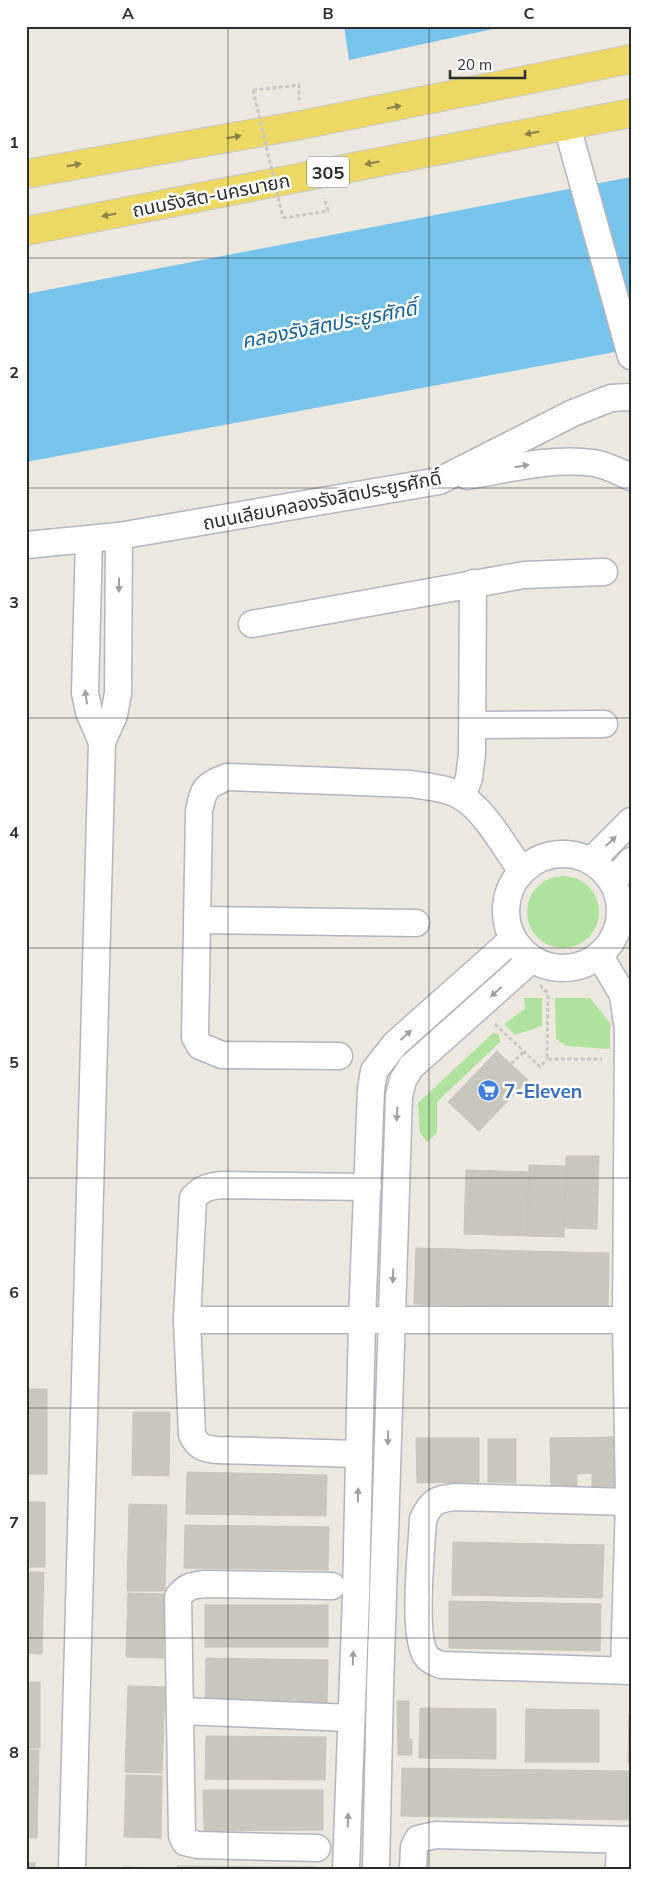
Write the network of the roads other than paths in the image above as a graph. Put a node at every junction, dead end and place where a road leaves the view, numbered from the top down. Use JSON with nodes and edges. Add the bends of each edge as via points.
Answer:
{"nodes":[{"id":1,"x":631,"y":59,"type":"edge"},
{"id":2,"x":631,"y":113,"type":"edge"},
{"id":3,"x":567,"y":126,"type":"junction"},
{"id":4,"x":26,"y":174,"type":"edge"},
{"id":5,"x":26,"y":231,"type":"edge"},
{"id":6,"x":631,"y":356,"type":"edge"},
{"id":7,"x":631,"y":397,"type":"edge"},
{"id":8,"x":631,"y":477,"type":"edge"},
{"id":9,"x":440,"y":481,"type":"junction"},
{"id":10,"x":119,"y":536,"type":"junction"},
{"id":11,"x":89,"y":539,"type":"junction"},
{"id":12,"x":26,"y":545,"type":"edge"},
{"id":13,"x":604,"y":572,"type":"dead end"},
{"id":14,"x":472,"y":583,"type":"junction"},
{"id":15,"x":252,"y":624,"type":"dead end"},
{"id":16,"x":604,"y":724,"type":"dead end"},
{"id":17,"x":473,"y":725,"type":"junction"},
{"id":18,"x":102,"y":742,"type":"junction"},
{"id":19,"x":462,"y":797,"type":"junction"},
{"id":20,"x":631,"y":821,"type":"edge"},
{"id":21,"x":590,"y":861,"type":"junction"},
{"id":22,"x":631,"y":862,"type":"edge"},
{"id":23,"x":522,"y":871,"type":"junction"},
{"id":24,"x":613,"y":882,"type":"junction"},
{"id":25,"x":198,"y":920,"type":"junction"},
{"id":26,"x":416,"y":924,"type":"dead end"},
{"id":27,"x":513,"y":939,"type":"junction"},
{"id":28,"x":600,"y":956,"type":"junction"},
{"id":29,"x":527,"y":964,"type":"junction"},
{"id":30,"x":339,"y":1056,"type":"dead end"},
{"id":31,"x":368,"y":1187,"type":"junction"},
{"id":32,"x":187,"y":1320,"type":"junction"},
{"id":33,"x":362,"y":1320,"type":"junction"},
{"id":34,"x":391,"y":1320,"type":"junction"},
{"id":35,"x":626,"y":1320,"type":"junction"},
{"id":36,"x":359,"y":1454,"type":"junction"},
{"id":37,"x":628,"y":1502,"type":"junction"},
{"id":38,"x":332,"y":1586,"type":"dead end"},
{"id":39,"x":627,"y":1671,"type":"edge"},
{"id":40,"x":180,"y":1711,"type":"junction"},
{"id":41,"x":351,"y":1718,"type":"junction"},
{"id":42,"x":625,"y":1840,"type":"edge"},
{"id":43,"x":316,"y":1848,"type":"dead end"},
{"id":44,"x":72,"y":1869,"type":"edge"},
{"id":45,"x":346,"y":1869,"type":"edge"},
{"id":46,"x":376,"y":1869,"type":"edge"},
{"id":47,"x":413,"y":1869,"type":"edge"},
{"id":48,"x":619,"y":1869,"type":"edge"}],
"edges":[{"from":4,"to":1,"type":"main road","one_way":true,"via":[[301,126]]},
{"from":2,"to":3,"type":"main road","name":"ถนนรังสิต-นครนายก","number":"305"},
{"from":3,"to":5,"type":"main road","name":"ถนนรังสิต-นครนายก","number":"305","one_way":true},
{"from":3,"to":6,"type":"street"},
{"from":7,"to":9,"type":"street","name":"ถนนเลียบคลองรังสิตประยูรศักดิ์","via":[[610,398],[573,413]]},
{"from":9,"to":8,"type":"street","one_way":true,"via":[[535,464],[572,461],[596,463]]},
{"from":9,"to":10,"type":"street","name":"ถนนเลียบคลองรังสิตประยูรศักดิ์"},
{"from":10,"to":11,"type":"street","name":"ถนนเลียบคลองรังสิตประยูรศักดิ์"},
{"from":10,"to":18,"type":"street","one_way":true,"via":[[118,694],[114,715]]},
{"from":11,"to":12,"type":"street","name":"ถนนเลียบคลองรังสิตประยูรศักดิ์"},
{"from":18,"to":11,"type":"street","one_way":true,"via":[[85,694]]},
{"from":13,"to":14,"type":"street","via":[[524,575]]},
{"from":14,"to":15,"type":"street"},
{"from":14,"to":17,"type":"street"},
{"from":16,"to":17,"type":"street"},
{"from":17,"to":19,"type":"street","via":[[469,778]]},
{"from":18,"to":44,"type":"street"},
{"from":19,"to":23,"type":"street","via":[[479,811]]},
{"from":19,"to":25,"type":"street","via":[[439,788],[411,784],[227,777],[210,783],[203,793],[199,811]]},
{"from":21,"to":20,"type":"street","one_way":true},
{"from":21,"to":23,"type":"street","via":[[573,855],[554,854],[537,860]]},
{"from":21,"to":24,"type":"street"},
{"from":22,"to":24,"type":"street"},
{"from":23,"to":27,"type":"street","via":[[512,883],[505,911]]},
{"from":24,"to":28,"type":"street","via":[[620,901],[620,921],[613,940]]},
{"from":25,"to":26,"type":"street"},
{"from":25,"to":30,"type":"street","via":[[195,1037],[200,1046],[222,1055]]},
{"from":27,"to":29,"type":"street"},
{"from":31,"to":27,"type":"street","one_way":true,"via":[[369,1110],[374,1071],[379,1062]]},
{"from":28,"to":29,"type":"street","via":[[578,967]]},
{"from":28,"to":35,"type":"street","via":[[623,995],[628,1030]]},
{"from":29,"to":34,"type":"street","one_way":true,"via":[[411,1066],[403,1080],[397,1117]]},
{"from":31,"to":32,"type":"street","via":[[223,1185],[200,1190],[193,1198]]},
{"from":31,"to":33,"type":"street"},
{"from":32,"to":33,"type":"street"},
{"from":32,"to":36,"type":"street","via":[[192,1435],[196,1445],[217,1450]]},
{"from":33,"to":34,"type":"street"},
{"from":33,"to":36,"type":"street"},
{"from":34,"to":35,"type":"street"},
{"from":34,"to":46,"type":"street","one_way":true},
{"from":35,"to":37,"type":"street"},
{"from":41,"to":36,"type":"street","one_way":true},
{"from":37,"to":39,"type":"street"},
{"from":37,"to":39,"type":"street","via":[[442,1498],[430,1505],[423,1519],[418,1624],[421,1644],[428,1658],[441,1665]]},
{"from":38,"to":40,"type":"street","via":[[206,1584],[184,1589],[178,1597]]},
{"from":40,"to":41,"type":"street"},
{"from":40,"to":43,"type":"street","via":[[182,1836],[185,1842]]},
{"from":45,"to":41,"type":"street","one_way":true},
{"from":42,"to":47,"type":"street","via":[[426,1836],[418,1839],[414,1846]]},
{"from":42,"to":48,"type":"street"}]}
